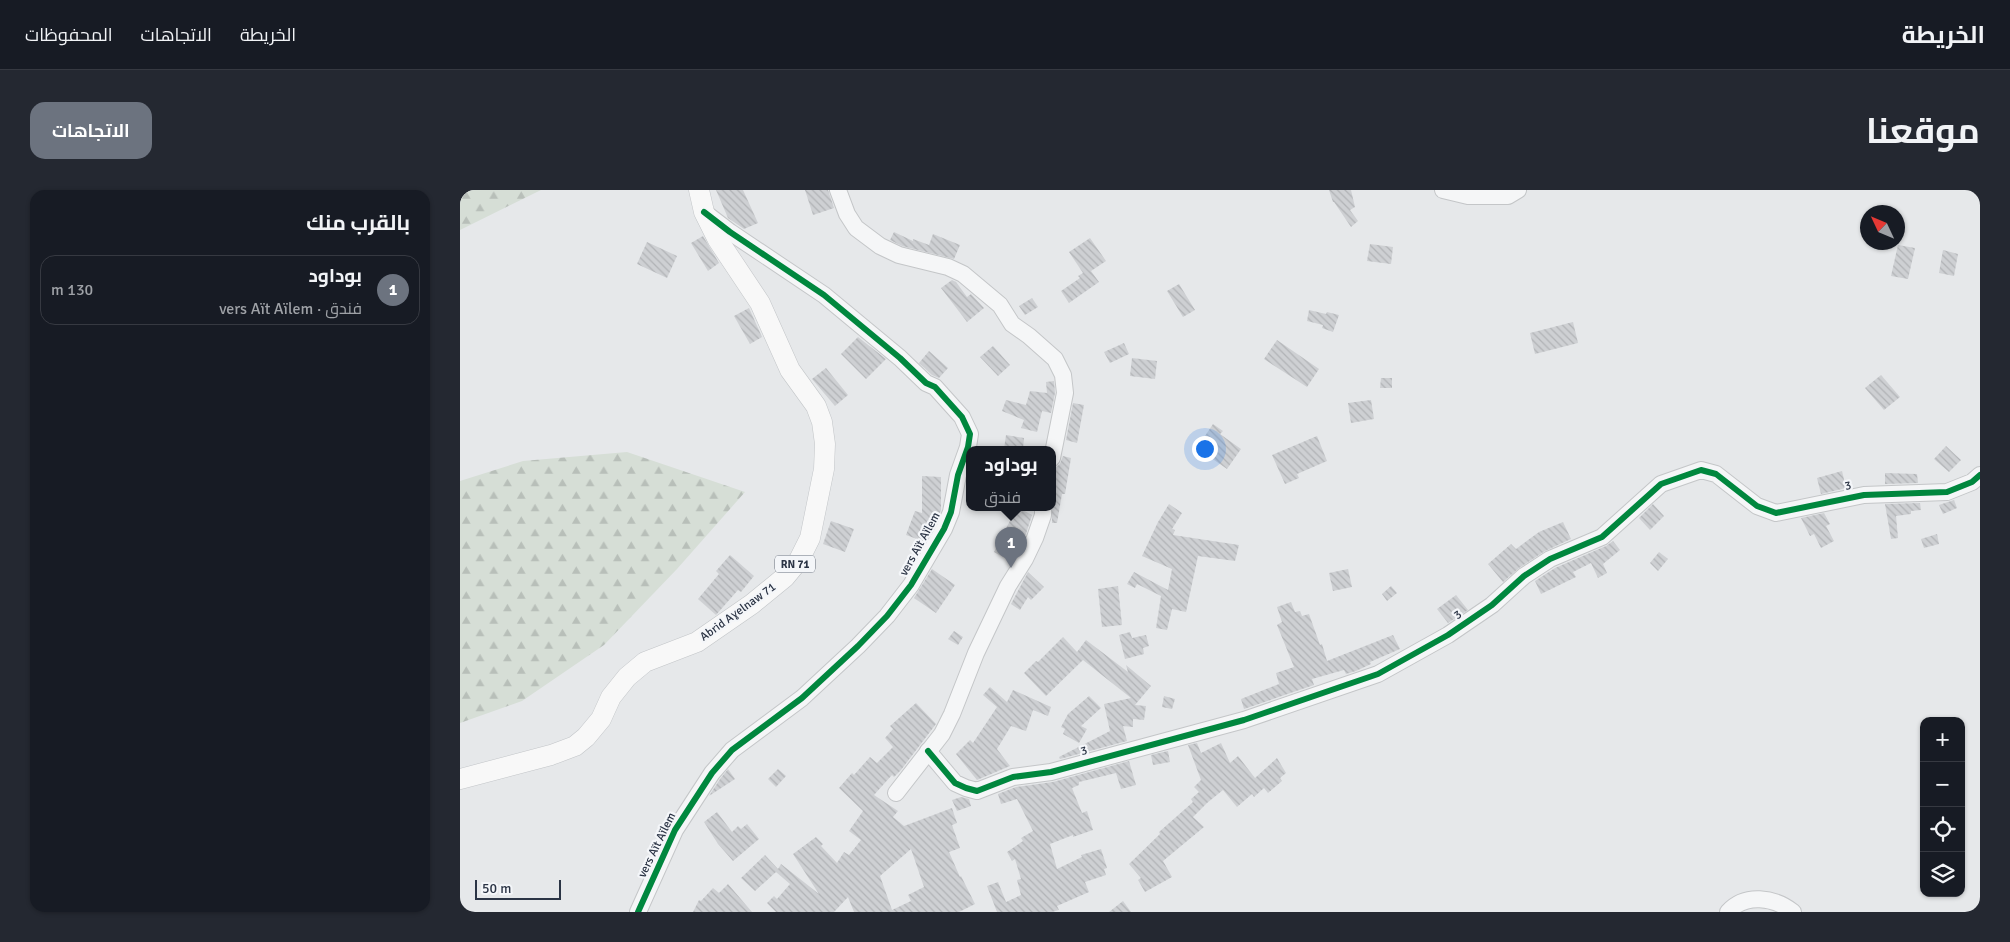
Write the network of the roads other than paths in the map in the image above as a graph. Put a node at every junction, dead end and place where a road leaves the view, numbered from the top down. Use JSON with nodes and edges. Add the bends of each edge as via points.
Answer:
{"nodes":[{"id":1,"x":699,"y":190,"type":"edge"},
{"id":2,"x":838,"y":190,"type":"edge"},
{"id":3,"x":1443,"y":190,"type":"edge"},
{"id":4,"x":1518,"y":190,"type":"edge"},
{"id":5,"x":704,"y":212,"type":"junction"},
{"id":6,"x":968,"y":446,"type":"edge"},
{"id":7,"x":1054,"y":446,"type":"edge"},
{"id":8,"x":966,"y":453,"type":"edge"},
{"id":9,"x":1980,"y":475,"type":"edge"},
{"id":10,"x":1043,"y":511,"type":"edge"},
{"id":11,"x":928,"y":751,"type":"junction"},
{"id":12,"x":460,"y":779,"type":"edge"},
{"id":13,"x":896,"y":793,"type":"dead end"},
{"id":14,"x":638,"y":912,"type":"edge"},
{"id":15,"x":1728,"y":912,"type":"edge"},
{"id":16,"x":1793,"y":912,"type":"edge"}],
"edges":[{"from":1,"to":5,"type":"main road","name":"Abrid Aɣelnaw 71","number":"RN 71"},
{"from":2,"to":7,"type":"street","via":[[856,228],[899,255],[940,264],[963,274],[1000,305],[1012,324],[1055,359],[1063,375],[1065,394]]},
{"from":3,"to":4,"type":"street","via":[[1468,196],[1508,196]]},
{"from":5,"to":6,"type":"street","name":"vers Aït Aïlem","via":[[824,295],[926,383],[935,387],[962,417],[970,434]]},
{"from":5,"to":12,"type":"main road","name":"Abrid Aɣelnaw 71","number":"RN 71","via":[[718,240],[760,303],[790,370],[816,406],[822,422],[826,444],[824,469],[810,538],[799,560],[785,576],[752,604],[697,642],[645,662],[627,677],[611,697],[601,719],[575,746],[551,756]]},
{"from":8,"to":14,"type":"street","name":"vers Aït Aïlem","via":[[944,529],[911,585],[858,646],[802,698],[732,750],[712,773],[675,830]]},
{"from":9,"to":11,"type":"street","name":"3","via":[[1972,482],[1947,492],[1864,495],[1776,513],[1757,506],[1716,474],[1701,470],[1661,484],[1602,537],[1550,559],[1448,635],[1378,674],[1244,720],[1051,772],[1013,777],[977,791],[955,783]]},
{"from":10,"to":11,"type":"street","via":[[1026,559],[1008,586],[976,653],[952,714]]},
{"from":11,"to":13,"type":"street"},
{"from":15,"to":16,"type":"street","via":[[1736,904],[1750,899],[1766,900]]}]}
